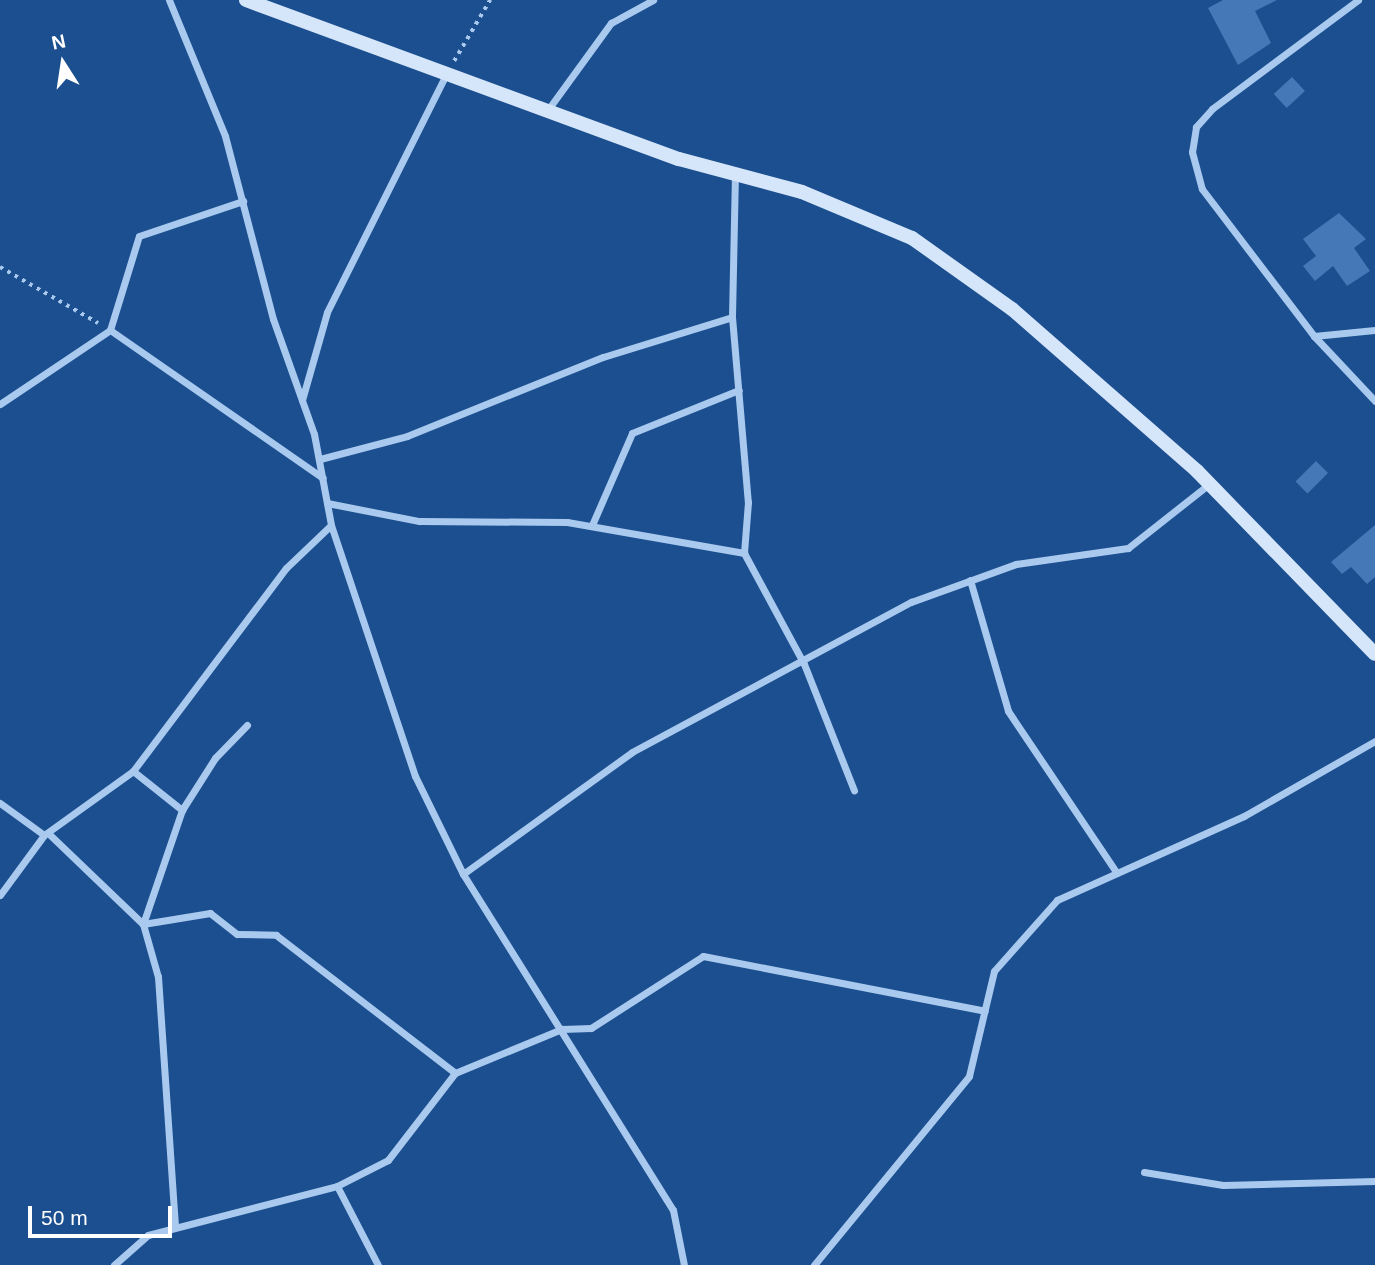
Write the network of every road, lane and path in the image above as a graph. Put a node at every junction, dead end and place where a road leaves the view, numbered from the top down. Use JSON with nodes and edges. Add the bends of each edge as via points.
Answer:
{"nodes":[{"id":1,"x":169,"y":0,"type":"edge"},
{"id":2,"x":246,"y":0,"type":"edge"},
{"id":3,"x":653,"y":0,"type":"edge"},
{"id":4,"x":1359,"y":0,"type":"edge"},
{"id":5,"x":490,"y":1,"type":"edge"},
{"id":6,"x":445,"y":76,"type":"junction"},
{"id":7,"x":547,"y":111,"type":"junction"},
{"id":8,"x":735,"y":173,"type":"junction"},
{"id":9,"x":243,"y":201,"type":"junction"},
{"id":10,"x":0,"y":267,"type":"edge"},
{"id":11,"x":732,"y":317,"type":"junction"},
{"id":12,"x":110,"y":330,"type":"junction"},
{"id":13,"x":1375,"y":330,"type":"edge"},
{"id":14,"x":1314,"y":336,"type":"junction"},
{"id":15,"x":739,"y":390,"type":"junction"},
{"id":16,"x":302,"y":400,"type":"junction"},
{"id":17,"x":1375,"y":401,"type":"edge"},
{"id":18,"x":0,"y":404,"type":"edge"},
{"id":19,"x":320,"y":458,"type":"junction"},
{"id":20,"x":323,"y":478,"type":"junction"},
{"id":21,"x":1209,"y":484,"type":"junction"},
{"id":22,"x":327,"y":503,"type":"junction"},
{"id":23,"x":331,"y":525,"type":"junction"},
{"id":24,"x":592,"y":525,"type":"junction"},
{"id":25,"x":744,"y":553,"type":"junction"},
{"id":26,"x":970,"y":580,"type":"junction"},
{"id":27,"x":1375,"y":654,"type":"edge"},
{"id":28,"x":804,"y":664,"type":"junction"},
{"id":29,"x":247,"y":725,"type":"dead end"},
{"id":30,"x":1375,"y":741,"type":"edge"},
{"id":31,"x":133,"y":771,"type":"junction"},
{"id":32,"x":854,"y":790,"type":"dead end"},
{"id":33,"x":0,"y":803,"type":"edge"},
{"id":34,"x":183,"y":810,"type":"junction"},
{"id":35,"x":46,"y":834,"type":"junction"},
{"id":36,"x":1117,"y":873,"type":"junction"},
{"id":37,"x":463,"y":874,"type":"junction"},
{"id":38,"x":0,"y":895,"type":"edge"},
{"id":39,"x":143,"y":924,"type":"junction"},
{"id":40,"x":985,"y":1011,"type":"junction"},
{"id":41,"x":562,"y":1029,"type":"junction"},
{"id":42,"x":455,"y":1073,"type":"junction"},
{"id":43,"x":1144,"y":1172,"type":"dead end"},
{"id":44,"x":1375,"y":1181,"type":"edge"},
{"id":45,"x":337,"y":1186,"type":"junction"},
{"id":46,"x":175,"y":1226,"type":"junction"},
{"id":47,"x":114,"y":1265,"type":"edge"},
{"id":48,"x":378,"y":1265,"type":"edge"},
{"id":49,"x":684,"y":1265,"type":"edge"},
{"id":50,"x":814,"y":1265,"type":"edge"}],
"edges":[{"from":1,"to":9,"type":"street","via":[[225,136]]},
{"from":2,"to":6,"type":"main road"},
{"from":3,"to":7,"type":"street","via":[[611,23]]},
{"from":4,"to":14,"type":"street","via":[[1212,109],[1196,127],[1192,152],[1202,189]]},
{"from":5,"to":6,"type":"path"},
{"from":6,"to":7,"type":"main road"},
{"from":6,"to":16,"type":"street","via":[[327,312]]},
{"from":7,"to":8,"type":"main road"},
{"from":8,"to":11,"type":"street"},
{"from":8,"to":21,"type":"main road","via":[[856,212],[949,261]]},
{"from":9,"to":12,"type":"street","via":[[139,236]]},
{"from":9,"to":16,"type":"street"},
{"from":10,"to":12,"type":"path"},
{"from":11,"to":15,"type":"street"},
{"from":11,"to":19,"type":"street","via":[[603,357],[407,436]]},
{"from":12,"to":18,"type":"street"},
{"from":12,"to":20,"type":"street"},
{"from":13,"to":14,"type":"street"},
{"from":14,"to":17,"type":"street"},
{"from":15,"to":24,"type":"street","via":[[632,433]]},
{"from":15,"to":25,"type":"street","via":[[748,502]]},
{"from":16,"to":19,"type":"street"},
{"from":19,"to":20,"type":"street"},
{"from":20,"to":22,"type":"street"},
{"from":21,"to":26,"type":"street","via":[[1128,548],[1031,561]]},
{"from":21,"to":27,"type":"main road"},
{"from":22,"to":23,"type":"street"},
{"from":22,"to":24,"type":"street","via":[[404,520]]},
{"from":23,"to":31,"type":"street","via":[[286,568]]},
{"from":23,"to":37,"type":"street","via":[[415,776]]},
{"from":24,"to":25,"type":"street"},
{"from":25,"to":28,"type":"street"},
{"from":26,"to":28,"type":"street","via":[[911,602]]},
{"from":26,"to":36,"type":"street","via":[[1012,720]]},
{"from":28,"to":32,"type":"street"},
{"from":28,"to":37,"type":"street","via":[[632,752]]},
{"from":29,"to":34,"type":"street","via":[[215,758]]},
{"from":30,"to":36,"type":"street","via":[[1244,816]]},
{"from":31,"to":34,"type":"street"},
{"from":31,"to":35,"type":"street"},
{"from":33,"to":35,"type":"street"},
{"from":34,"to":39,"type":"street"},
{"from":35,"to":38,"type":"street"},
{"from":35,"to":39,"type":"street"},
{"from":36,"to":40,"type":"street","via":[[1057,900],[994,971]]},
{"from":37,"to":41,"type":"street"},
{"from":39,"to":42,"type":"street","via":[[211,913],[237,934],[276,935]]},
{"from":39,"to":46,"type":"street","via":[[158,977]]},
{"from":40,"to":41,"type":"street","via":[[703,957],[591,1028]]},
{"from":40,"to":50,"type":"street","via":[[969,1076]]},
{"from":41,"to":42,"type":"street"},
{"from":41,"to":49,"type":"street","via":[[673,1210]]},
{"from":42,"to":45,"type":"street","via":[[388,1160]]},
{"from":43,"to":44,"type":"street","via":[[1223,1185]]},
{"from":45,"to":46,"type":"street"},
{"from":45,"to":48,"type":"street"},
{"from":46,"to":47,"type":"street","via":[[148,1236]]}]}
